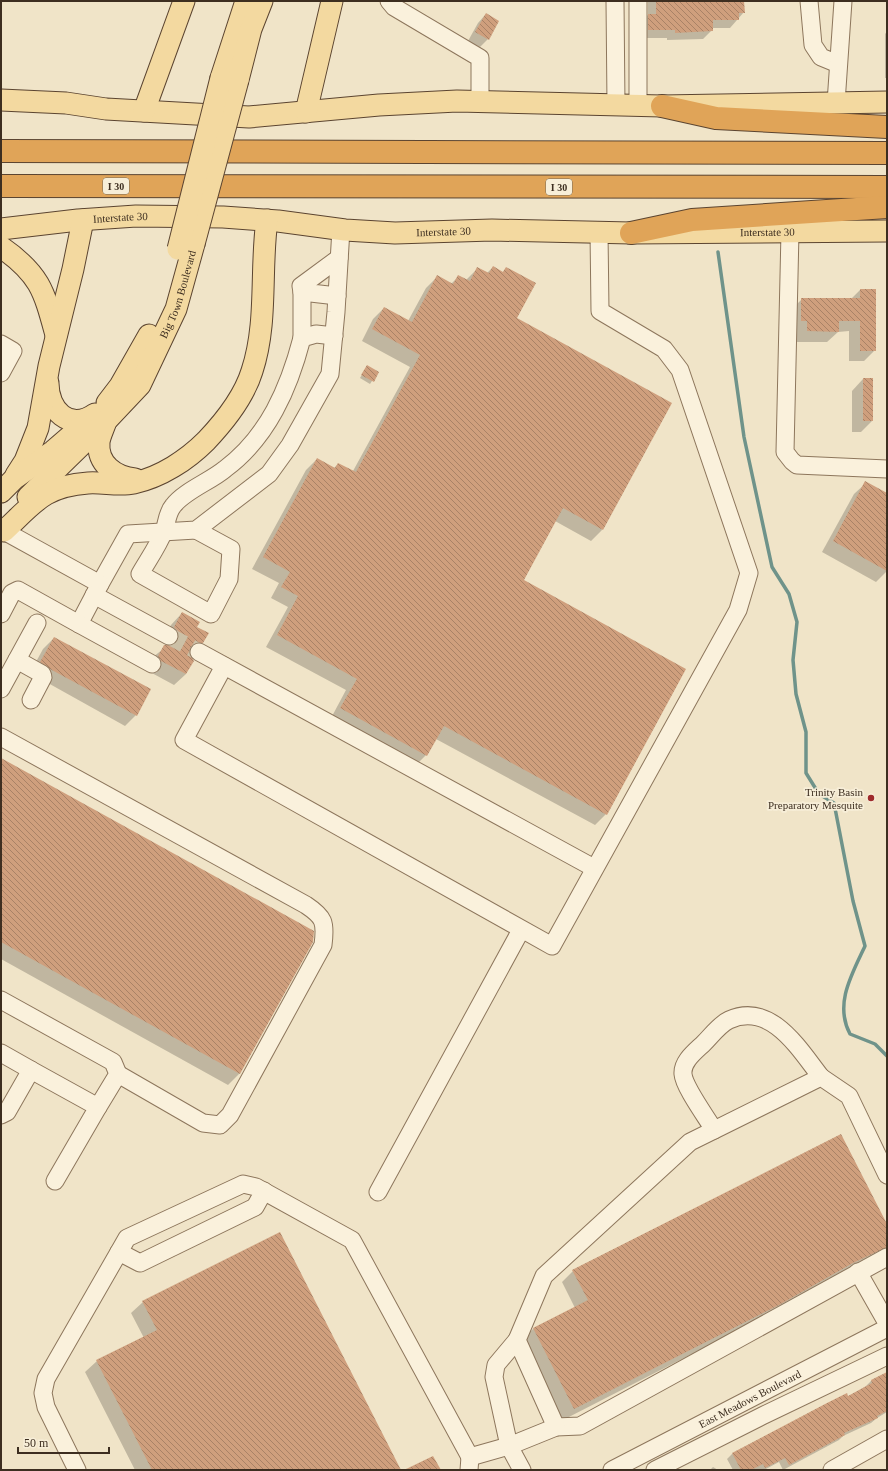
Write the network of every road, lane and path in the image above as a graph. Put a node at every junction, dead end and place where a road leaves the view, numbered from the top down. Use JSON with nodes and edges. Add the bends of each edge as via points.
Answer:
{"nodes":[{"id":1,"x":184,"y":1,"type":"edge"},
{"id":2,"x":246,"y":1,"type":"edge"},
{"id":3,"x":262,"y":1,"type":"edge"},
{"id":4,"x":332,"y":1,"type":"edge"},
{"id":5,"x":389,"y":1,"type":"edge"},
{"id":6,"x":616,"y":1,"type":"edge"},
{"id":7,"x":638,"y":1,"type":"edge"},
{"id":8,"x":810,"y":1,"type":"edge"},
{"id":9,"x":843,"y":1,"type":"edge"},
{"id":10,"x":838,"y":64,"type":"junction"},
{"id":11,"x":616,"y":71,"type":"junction"},
{"id":12,"x":638,"y":72,"type":"junction"},
{"id":13,"x":229,"y":79,"type":"junction"},
{"id":14,"x":1,"y":100,"type":"edge"},
{"id":15,"x":480,"y":102,"type":"junction"},
{"id":16,"x":887,"y":102,"type":"edge"},
{"id":17,"x":836,"y":103,"type":"junction"},
{"id":18,"x":616,"y":105,"type":"junction"},
{"id":19,"x":638,"y":105,"type":"junction"},
{"id":20,"x":662,"y":106,"type":"junction"},
{"id":21,"x":144,"y":112,"type":"junction"},
{"id":22,"x":306,"y":112,"type":"junction"},
{"id":23,"x":887,"y":127,"type":"edge"},
{"id":24,"x":1,"y":144,"type":"edge"},
{"id":25,"x":1,"y":151,"type":"edge"},
{"id":26,"x":54,"y":151,"type":"junction"},
{"id":27,"x":887,"y":153,"type":"edge"},
{"id":28,"x":1,"y":186,"type":"edge"},
{"id":29,"x":887,"y":187,"type":"edge"},
{"id":30,"x":887,"y":207,"type":"edge"},
{"id":31,"x":83,"y":220,"type":"junction"},
{"id":32,"x":267,"y":220,"type":"junction"},
{"id":33,"x":1,"y":229,"type":"edge"},
{"id":34,"x":341,"y":230,"type":"junction"},
{"id":35,"x":887,"y":231,"type":"edge"},
{"id":36,"x":599,"y":232,"type":"junction"},
{"id":37,"x":631,"y":232,"type":"junction"},
{"id":38,"x":790,"y":232,"type":"junction"},
{"id":39,"x":1,"y":247,"type":"edge"},
{"id":40,"x":339,"y":258,"type":"junction"},
{"id":41,"x":302,"y":292,"type":"junction"},
{"id":42,"x":337,"y":304,"type":"junction"},
{"id":43,"x":57,"y":336,"type":"junction"},
{"id":44,"x":334,"y":336,"type":"junction"},
{"id":45,"x":302,"y":338,"type":"junction"},
{"id":46,"x":1,"y":344,"type":"edge"},
{"id":47,"x":49,"y":366,"type":"junction"},
{"id":48,"x":1,"y":373,"type":"edge"},
{"id":49,"x":105,"y":414,"type":"junction"},
{"id":50,"x":887,"y":469,"type":"edge"},
{"id":51,"x":145,"y":479,"type":"junction"},
{"id":52,"x":8,"y":486,"type":"edge"},
{"id":53,"x":196,"y":530,"type":"junction"},
{"id":54,"x":2,"y":532,"type":"edge"},
{"id":55,"x":164,"y":532,"type":"junction"},
{"id":56,"x":97,"y":590,"type":"junction"},
{"id":57,"x":1,"y":614,"type":"edge"},
{"id":58,"x":37,"y":622,"type":"dead end"},
{"id":59,"x":79,"y":624,"type":"junction"},
{"id":60,"x":169,"y":636,"type":"tunnel mouth"},
{"id":61,"x":198,"y":652,"type":"tunnel mouth"},
{"id":62,"x":17,"y":660,"type":"junction"},
{"id":63,"x":152,"y":664,"type":"dead end"},
{"id":64,"x":224,"y":666,"type":"junction"},
{"id":65,"x":1,"y":689,"type":"edge"},
{"id":66,"x":31,"y":700,"type":"dead end"},
{"id":67,"x":1,"y":737,"type":"edge"},
{"id":68,"x":594,"y":868,"type":"junction"},
{"id":69,"x":522,"y":930,"type":"junction"},
{"id":70,"x":1,"y":1000,"type":"edge"},
{"id":71,"x":1,"y":1053,"type":"edge"},
{"id":72,"x":32,"y":1070,"type":"junction"},
{"id":73,"x":118,"y":1074,"type":"junction"},
{"id":74,"x":821,"y":1077,"type":"junction"},
{"id":75,"x":7,"y":1097,"type":"edge"},
{"id":76,"x":98,"y":1107,"type":"junction"},
{"id":77,"x":1,"y":1115,"type":"edge"},
{"id":78,"x":714,"y":1130,"type":"junction"},
{"id":79,"x":887,"y":1175,"type":"edge"},
{"id":80,"x":56,"y":1181,"type":"dead end"},
{"id":81,"x":264,"y":1191,"type":"junction"},
{"id":82,"x":378,"y":1192,"type":"dead end"},
{"id":83,"x":119,"y":1252,"type":"junction"},
{"id":84,"x":887,"y":1257,"type":"edge"},
{"id":85,"x":858,"y":1272,"type":"junction"},
{"id":86,"x":887,"y":1323,"type":"edge"},
{"id":87,"x":887,"y":1328,"type":"edge"},
{"id":88,"x":516,"y":1340,"type":"junction"},
{"id":89,"x":887,"y":1356,"type":"edge"},
{"id":90,"x":556,"y":1427,"type":"junction"},
{"id":91,"x":887,"y":1439,"type":"edge"},
{"id":92,"x":509,"y":1446,"type":"junction"},
{"id":93,"x":470,"y":1464,"type":"edge"},
{"id":94,"x":77,"y":1470,"type":"edge"},
{"id":95,"x":522,"y":1470,"type":"edge"},
{"id":96,"x":612,"y":1470,"type":"edge"},
{"id":97,"x":655,"y":1470,"type":"edge"},
{"id":98,"x":832,"y":1470,"type":"edge"}],
"edges":[{"from":1,"to":21,"type":"main road"},
{"from":2,"to":13,"type":"main road","name":"Big Town Boulevard"},
{"from":3,"to":13,"type":"main road","name":"Big Town Boulevard"},
{"from":4,"to":22,"type":"main road"},
{"from":5,"to":15,"type":"street","via":[[394,7],[480,58]]},
{"from":6,"to":11,"type":"street"},
{"from":7,"to":12,"type":"street"},
{"from":8,"to":10,"type":"street","via":[[813,45],[820,57]]},
{"from":9,"to":10,"type":"street"},
{"from":10,"to":17,"type":"street"},
{"from":11,"to":12,"type":"street"},
{"from":11,"to":18,"type":"street"},
{"from":12,"to":19,"type":"street"},
{"from":13,"to":49,"type":"main road","name":"Big Town Boulevard","bridge":true,"via":[[186,247],[143,348]]},
{"from":14,"to":21,"type":"main road"},
{"from":15,"to":18,"type":"main road"},
{"from":15,"to":22,"type":"main road","via":[[379,105]]},
{"from":16,"to":17,"type":"main road"},
{"from":17,"to":20,"type":"main road"},
{"from":18,"to":19,"type":"main road"},
{"from":19,"to":20,"type":"main road"},
{"from":20,"to":23,"type":"highway","via":[[716,118]]},
{"from":21,"to":22,"type":"main road","via":[[249,117]]},
{"from":24,"to":26,"type":"highway"},
{"from":25,"to":26,"type":"highway"},
{"from":26,"to":27,"type":"highway"},
{"from":28,"to":29,"type":"highway","number":"I 30"},
{"from":30,"to":37,"type":"highway","via":[[692,220]]},
{"from":31,"to":32,"type":"main road","name":"Interstate 30","via":[[136,216]]},
{"from":31,"to":33,"type":"main road","name":"Interstate 30"},
{"from":31,"to":43,"type":"main road"},
{"from":32,"to":34,"type":"main road","name":"Interstate 30"},
{"from":32,"to":51,"type":"main road","via":[[259,332],[252,370],[244,391],[231,411],[201,446],[164,472]]},
{"from":34,"to":36,"type":"main road","name":"Interstate 30","via":[[395,233],[492,230]]},
{"from":34,"to":40,"type":"street"},
{"from":35,"to":38,"type":"main road","name":"Interstate 30"},
{"from":36,"to":37,"type":"main road","name":"Interstate 30"},
{"from":36,"to":68,"type":"street","via":[[600,311],[664,349],[680,370],[749,573],[738,610]]},
{"from":37,"to":38,"type":"main road","name":"Interstate 30"},
{"from":38,"to":50,"type":"street","via":[[786,452],[797,465]]},
{"from":39,"to":43,"type":"main road","via":[[21,261],[33,274],[48,305]]},
{"from":40,"to":41,"type":"street","via":[[304,282],[301,286]]},
{"from":40,"to":42,"type":"street"},
{"from":41,"to":42,"type":"street"},
{"from":41,"to":45,"type":"street"},
{"from":42,"to":44,"type":"street"},
{"from":43,"to":47,"type":"main road"},
{"from":44,"to":45,"type":"street","via":[[316,334]]},
{"from":44,"to":53,"type":"street","via":[[330,374],[290,445],[269,474]]},
{"from":45,"to":55,"type":"street","via":[[280,400],[260,436],[226,469],[173,506]]},
{"from":46,"to":48,"type":"street","via":[[13,351]]},
{"from":47,"to":49,"type":"main road","via":[[50,399],[60,414],[68,419],[83,420]]},
{"from":47,"to":52,"type":"main road","via":[[38,428],[25,461]]},
{"from":49,"to":51,"type":"main road","via":[[99,440],[104,465],[126,478]]},
{"from":49,"to":52,"type":"main road","name":"Big Town Boulevard"},
{"from":49,"to":54,"type":"main road","name":"Big Town Boulevard","via":[[35,489]]},
{"from":51,"to":54,"type":"main road","via":[[134,483],[88,483],[58,488],[44,494]]},
{"from":53,"to":55,"type":"street"},
{"from":53,"to":55,"type":"street","via":[[231,549],[229,580],[211,614],[140,574]]},
{"from":54,"to":56,"type":"street"},
{"from":55,"to":56,"type":"street","via":[[128,534]]},
{"from":56,"to":59,"type":"street"},
{"from":56,"to":60,"type":"street"},
{"from":57,"to":59,"type":"street","via":[[12,593],[18,590]]},
{"from":58,"to":62,"type":"street"},
{"from":59,"to":63,"type":"street"},
{"from":61,"to":64,"type":"street"},
{"from":62,"to":65,"type":"street"},
{"from":62,"to":66,"type":"street","via":[[42,674],[43,677]]},
{"from":64,"to":68,"type":"street"},
{"from":64,"to":69,"type":"street","via":[[184,740]]},
{"from":67,"to":73,"type":"street","via":[[320,914],[325,930],[323,944],[230,1115],[220,1124],[203,1123]]},
{"from":68,"to":69,"type":"street","via":[[552,946]]},
{"from":69,"to":82,"type":"street"},
{"from":70,"to":73,"type":"street","via":[[113,1062]]},
{"from":71,"to":72,"type":"street"},
{"from":72,"to":75,"type":"street"},
{"from":72,"to":76,"type":"street"},
{"from":73,"to":76,"type":"street"},
{"from":74,"to":78,"type":"street"},
{"from":74,"to":78,"type":"street","via":[[789,1036],[772,1022],[750,1015],[728,1020],[684,1064],[683,1075],[689,1089]]},
{"from":74,"to":79,"type":"street","via":[[849,1096]]},
{"from":75,"to":77,"type":"street","via":[[7,1112]]},
{"from":76,"to":80,"type":"street"},
{"from":78,"to":88,"type":"street","via":[[690,1142],[544,1276]]},
{"from":81,"to":83,"type":"street","via":[[242,1184],[127,1238]]},
{"from":81,"to":83,"type":"street","via":[[255,1206],[140,1262]]},
{"from":81,"to":93,"type":"street","via":[[352,1240]]},
{"from":83,"to":94,"type":"street","via":[[46,1379],[43,1393],[46,1408]]},
{"from":84,"to":85,"type":"street"},
{"from":85,"to":86,"type":"street"},
{"from":85,"to":90,"type":"street","via":[[580,1426]]},
{"from":87,"to":96,"type":"street","name":"East Meadows Boulevard"},
{"from":88,"to":90,"type":"street"},
{"from":88,"to":92,"type":"street","via":[[496,1365],[494,1377]]},
{"from":89,"to":97,"type":"street","name":"East Meadows Boulevard"},
{"from":90,"to":92,"type":"street"},
{"from":91,"to":98,"type":"street"},
{"from":92,"to":93,"type":"street"},
{"from":92,"to":95,"type":"street"}]}
